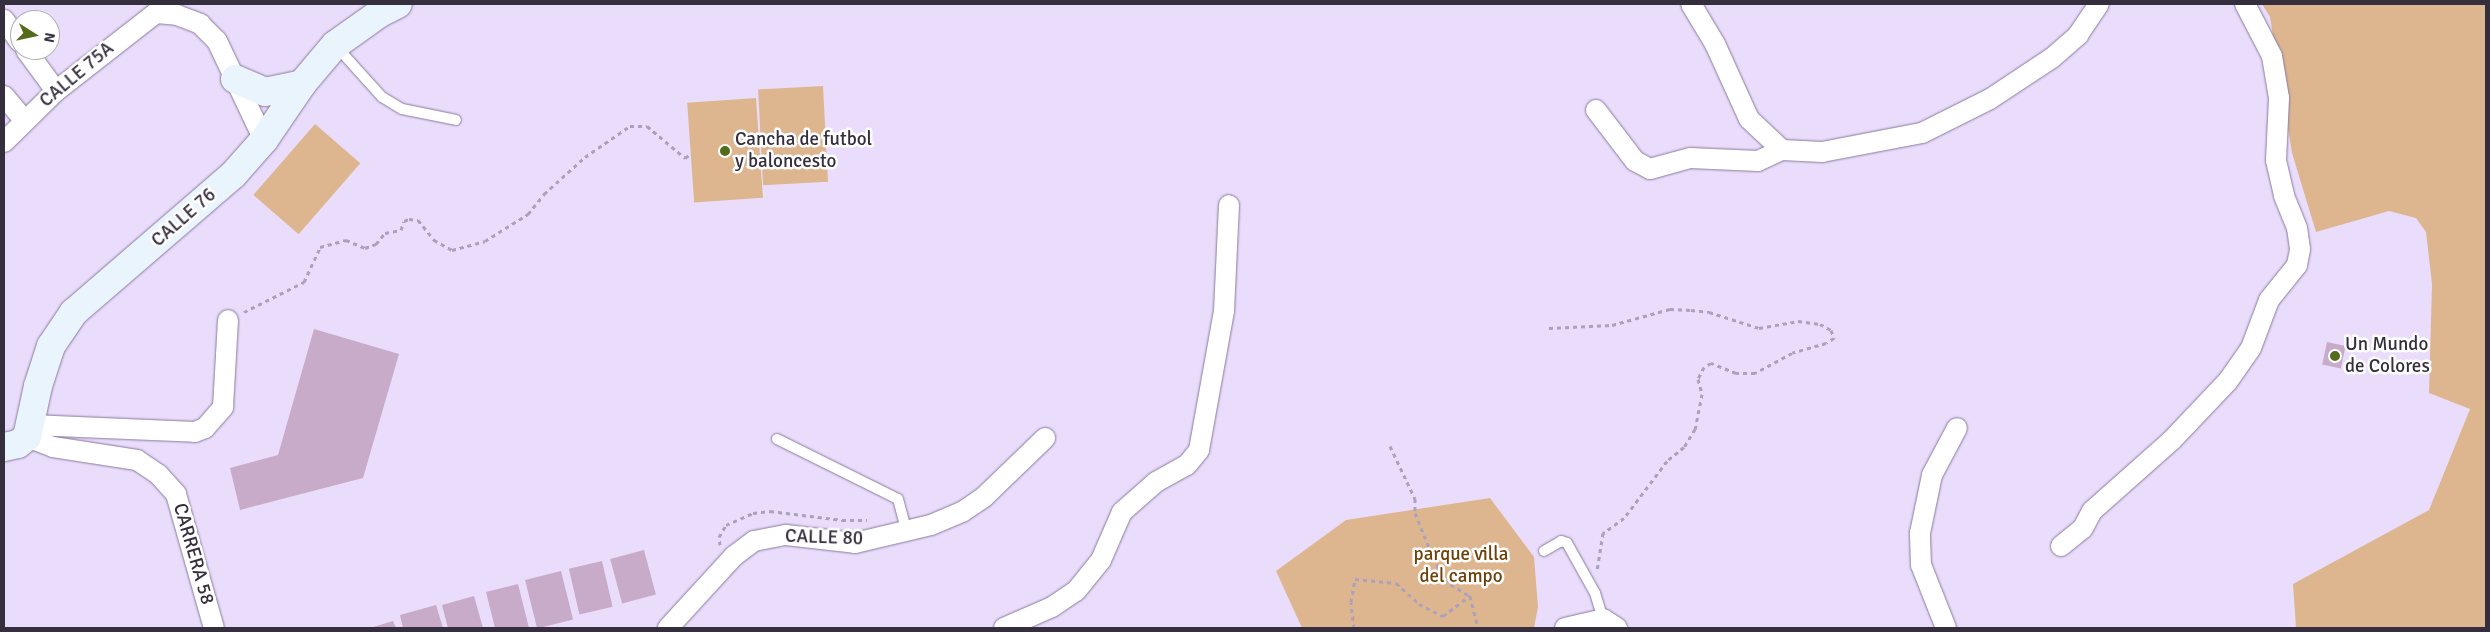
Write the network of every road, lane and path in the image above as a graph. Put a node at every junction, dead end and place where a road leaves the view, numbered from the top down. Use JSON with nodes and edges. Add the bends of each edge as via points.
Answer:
{"nodes":[{"id":1,"x":398,"y":4,"type":"edge"},
{"id":2,"x":1691,"y":4,"type":"edge"},
{"id":3,"x":2099,"y":4,"type":"edge"},
{"id":4,"x":2245,"y":4,"type":"edge"},
{"id":5,"x":153,"y":8,"type":"edge"},
{"id":6,"x":335,"y":45,"type":"junction"},
{"id":7,"x":33,"y":60,"type":"edge"},
{"id":8,"x":231,"y":71,"type":"junction"},
{"id":9,"x":302,"y":84,"type":"junction"},
{"id":10,"x":56,"y":91,"type":"junction"},
{"id":11,"x":4,"y":96,"type":"edge"},
{"id":12,"x":1596,"y":110,"type":"dead end"},
{"id":13,"x":24,"y":120,"type":"junction"},
{"id":14,"x":456,"y":120,"type":"dead end"},
{"id":15,"x":264,"y":140,"type":"junction"},
{"id":16,"x":4,"y":142,"type":"edge"},
{"id":17,"x":1782,"y":150,"type":"junction"},
{"id":18,"x":689,"y":155,"type":"dead end"},
{"id":19,"x":1229,"y":206,"type":"dead end"},
{"id":20,"x":228,"y":320,"type":"joint"},
{"id":21,"x":1549,"y":328,"type":"dead end"},
{"id":22,"x":1957,"y":428,"type":"dead end"},
{"id":23,"x":21,"y":436,"type":"edge"},
{"id":24,"x":1045,"y":438,"type":"dead end"},
{"id":25,"x":777,"y":439,"type":"dead end"},
{"id":26,"x":1390,"y":446,"type":"dead end"},
{"id":27,"x":907,"y":532,"type":"junction"},
{"id":28,"x":2061,"y":546,"type":"dead end"},
{"id":29,"x":1544,"y":551,"type":"dead end"},
{"id":30,"x":1596,"y":593,"type":"junction"},
{"id":31,"x":1470,"y":596,"type":"junction"},
{"id":32,"x":1610,"y":624,"type":"edge"},
{"id":33,"x":214,"y":628,"type":"edge"},
{"id":34,"x":668,"y":628,"type":"edge"},
{"id":35,"x":1004,"y":628,"type":"edge"},
{"id":36,"x":1354,"y":628,"type":"edge"},
{"id":37,"x":1478,"y":628,"type":"edge"},
{"id":38,"x":1565,"y":628,"type":"edge"},
{"id":39,"x":1946,"y":628,"type":"edge"}],
"edges":[{"from":1,"to":6,"type":"street","name":"CALLE 76"},
{"from":2,"to":17,"type":"street","via":[[1715,44],[1749,119]]},
{"from":3,"to":17,"type":"street","via":[[2078,35],[2052,58],[1990,99],[1922,133],[1822,152]]},
{"from":4,"to":28,"type":"street","via":[[2272,56],[2279,98],[2276,160],[2284,195],[2297,228],[2300,249],[2297,264],[2269,300],[2251,348],[2228,381],[2172,440],[2092,511],[2083,528]]},
{"from":5,"to":8,"type":"street","via":[[200,24],[217,41]]},
{"from":5,"to":10,"type":"street","name":"CALLE 75A"},
{"from":6,"to":9,"type":"street","name":"CALLE 76"},
{"from":6,"to":14,"type":"lane","via":[[382,97],[402,109]]},
{"from":7,"to":10,"type":"street"},
{"from":8,"to":9,"type":"street","via":[[265,92]]},
{"from":8,"to":15,"type":"street"},
{"from":9,"to":15,"type":"street","name":"CALLE 76"},
{"from":10,"to":13,"type":"street","name":"CALLE 75A"},
{"from":11,"to":13,"type":"street"},
{"from":12,"to":17,"type":"street","via":[[1635,161],[1650,169],[1690,158],[1758,161]]},
{"from":13,"to":16,"type":"street","name":"CALLE 75A"},
{"from":15,"to":23,"type":"street","name":"CALLE 76","via":[[233,175],[73,313],[51,346]]},
{"from":18,"to":20,"type":"path","via":[[685,158],[647,126],[630,126],[585,157],[544,194],[528,214],[485,241],[452,250],[434,240],[418,220],[409,218],[401,230],[386,233],[376,244],[365,248],[346,240],[320,247],[304,282]]},
{"from":19,"to":35,"type":"street","via":[[1224,311],[1199,450],[1187,465],[1156,482],[1122,512],[1101,560],[1076,591],[1052,607]]},
{"from":20,"to":23,"type":"street","via":[[223,407],[206,428],[195,432]]},
{"from":21,"to":30,"type":"path","via":[[1621,324],[1670,309],[1710,312],[1759,328],[1798,321],[1820,324],[1831,330],[1834,338],[1792,352],[1755,374],[1736,373],[1711,363],[1704,367],[1698,380],[1702,394],[1700,414],[1684,447],[1667,461],[1624,518],[1603,533]]},
{"from":22,"to":39,"type":"street","via":[[1932,475],[1920,533],[1921,565]]},
{"from":23,"to":33,"type":"street","name":"CARRERA 58","via":[[53,447],[137,460],[158,474],[176,494]]},
{"from":24,"to":27,"type":"street","name":"CALLE 80","via":[[984,497],[962,512]]},
{"from":25,"to":27,"type":"lane","via":[[898,500]]},
{"from":26,"to":31,"type":"path","via":[[1415,499],[1415,513],[1444,580]]},
{"from":27,"to":34,"type":"street","name":"CALLE 80","via":[[856,543],[786,535],[754,541],[734,556]]},
{"from":29,"to":30,"type":"lane","via":[[1561,541],[1567,543]]},
{"from":30,"to":32,"type":"lane"},
{"from":31,"to":36,"type":"path","via":[[1443,616],[1419,604],[1396,583],[1355,579],[1351,602]]},
{"from":31,"to":37,"type":"path"},
{"from":32,"to":38,"type":"street"}]}
